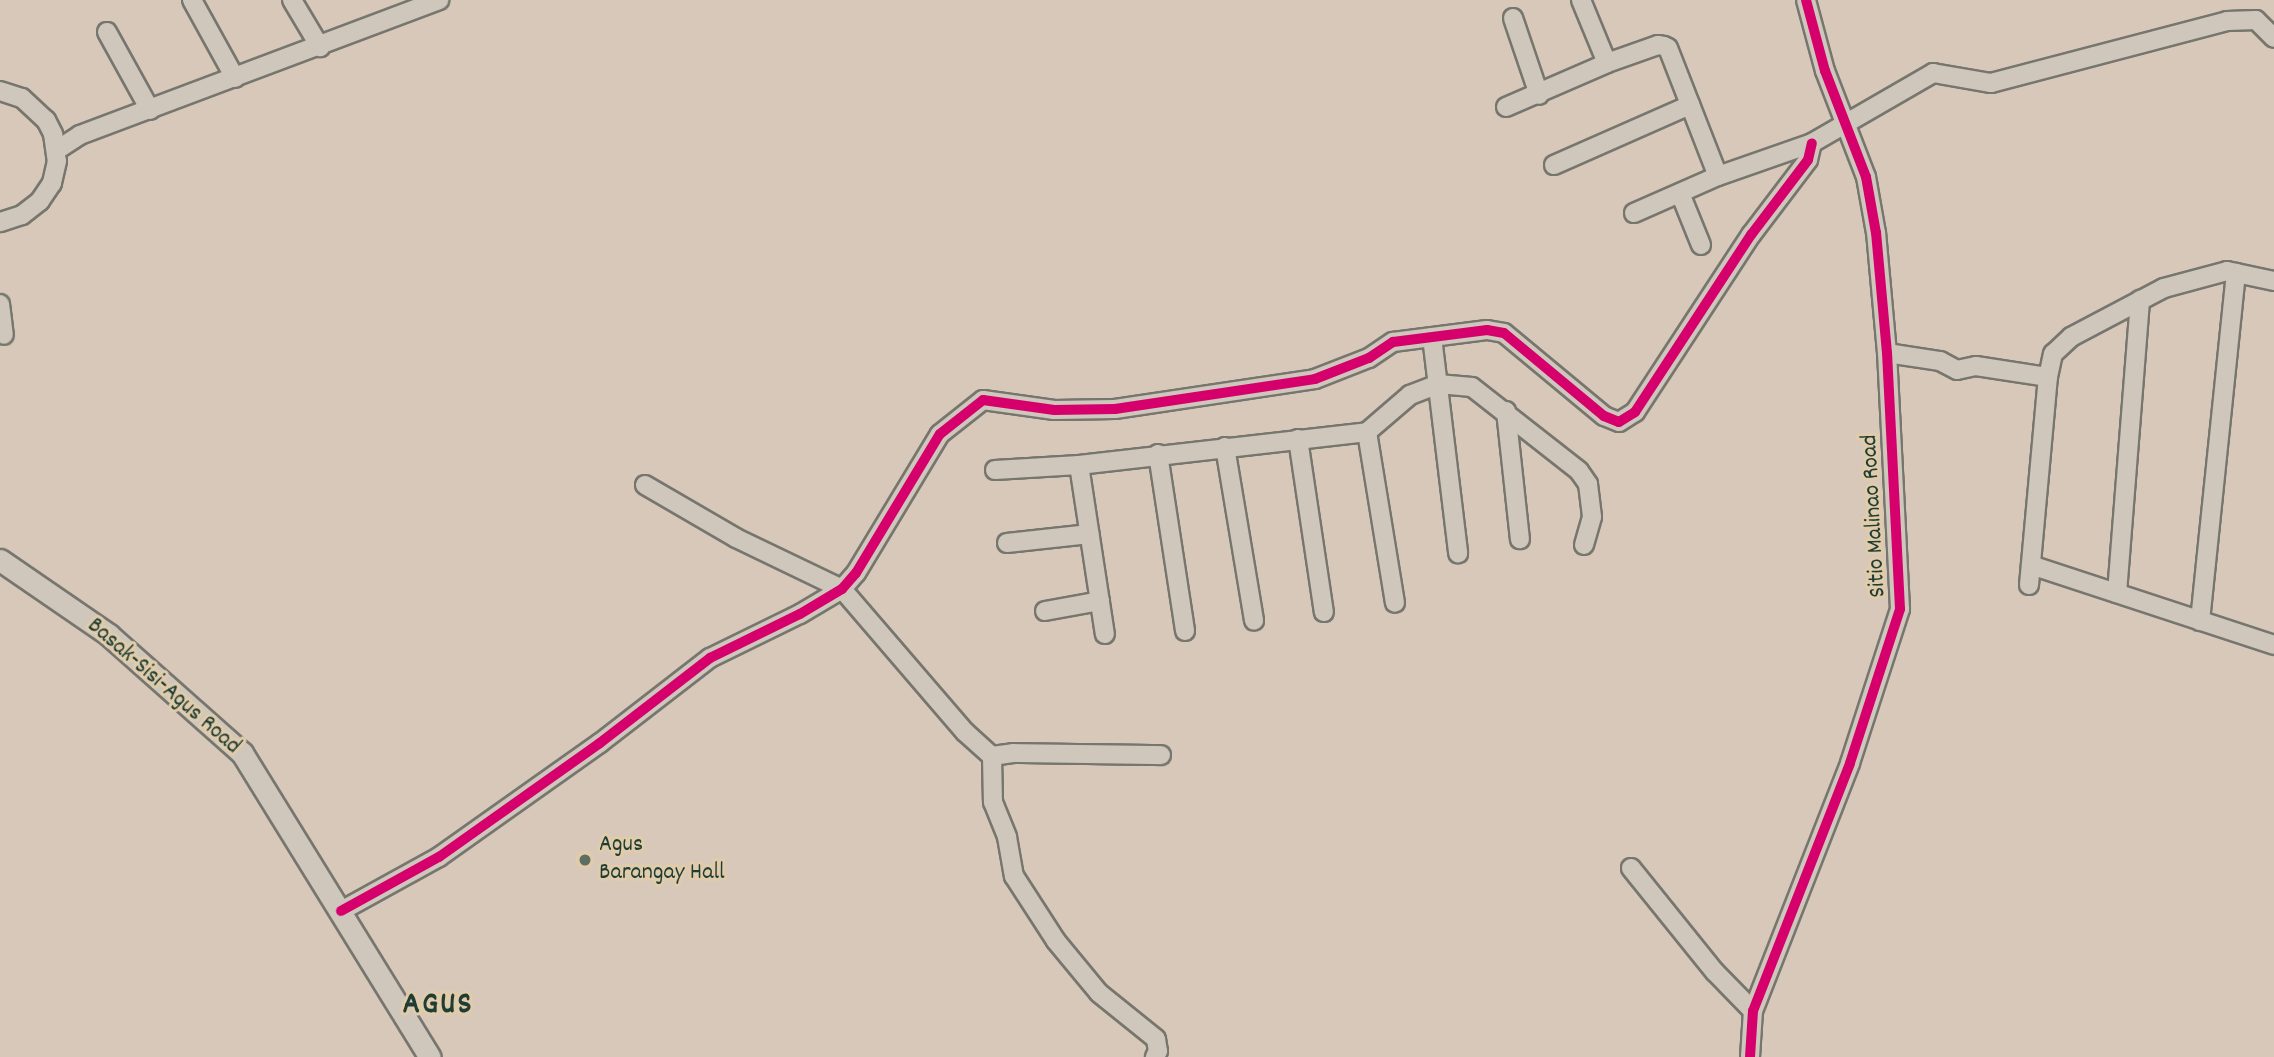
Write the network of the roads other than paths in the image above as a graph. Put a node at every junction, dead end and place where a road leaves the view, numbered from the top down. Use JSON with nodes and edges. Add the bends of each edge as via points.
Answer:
{"nodes":[{"id":1,"x":192,"y":0,"type":"edge"},
{"id":2,"x":292,"y":0,"type":"edge"},
{"id":3,"x":439,"y":0,"type":"edge"},
{"id":4,"x":1581,"y":0,"type":"edge"},
{"id":5,"x":1807,"y":0,"type":"edge"},
{"id":6,"x":398,"y":7,"type":"edge"},
{"id":7,"x":1513,"y":18,"type":"dead end"},
{"id":8,"x":107,"y":32,"type":"dead end"},
{"id":9,"x":2274,"y":37,"type":"edge"},
{"id":10,"x":320,"y":47,"type":"junction"},
{"id":11,"x":1607,"y":63,"type":"junction"},
{"id":12,"x":235,"y":78,"type":"junction"},
{"id":13,"x":0,"y":91,"type":"edge"},
{"id":14,"x":1539,"y":95,"type":"junction"},
{"id":15,"x":1690,"y":105,"type":"junction"},
{"id":16,"x":1506,"y":107,"type":"dead end"},
{"id":17,"x":150,"y":110,"type":"junction"},
{"id":18,"x":1845,"y":124,"type":"junction"},
{"id":19,"x":1812,"y":143,"type":"junction"},
{"id":20,"x":57,"y":150,"type":"junction"},
{"id":21,"x":1554,"y":165,"type":"dead end"},
{"id":22,"x":1718,"y":176,"type":"junction"},
{"id":23,"x":1680,"y":193,"type":"junction"},
{"id":24,"x":1634,"y":214,"type":"dead end"},
{"id":25,"x":0,"y":222,"type":"edge"},
{"id":26,"x":1701,"y":244,"type":"dead end"},
{"id":27,"x":2236,"y":273,"type":"junction"},
{"id":28,"x":2274,"y":281,"type":"edge"},
{"id":29,"x":2140,"y":300,"type":"junction"},
{"id":30,"x":0,"y":304,"type":"edge"},
{"id":31,"x":4,"y":335,"type":"dead end"},
{"id":32,"x":1432,"y":337,"type":"junction"},
{"id":33,"x":1887,"y":353,"type":"junction"},
{"id":34,"x":2048,"y":377,"type":"junction"},
{"id":35,"x":1438,"y":384,"type":"junction"},
{"id":36,"x":1506,"y":411,"type":"junction"},
{"id":37,"x":1367,"y":432,"type":"junction"},
{"id":38,"x":1298,"y":439,"type":"junction"},
{"id":39,"x":1225,"y":447,"type":"junction"},
{"id":40,"x":1157,"y":454,"type":"junction"},
{"id":41,"x":1079,"y":465,"type":"junction"},
{"id":42,"x":995,"y":470,"type":"dead end"},
{"id":43,"x":645,"y":485,"type":"dead end"},
{"id":44,"x":1090,"y":534,"type":"junction"},
{"id":45,"x":1520,"y":539,"type":"dead end"},
{"id":46,"x":1007,"y":542,"type":"dead end"},
{"id":47,"x":1584,"y":545,"type":"dead end"},
{"id":48,"x":1458,"y":553,"type":"dead end"},
{"id":49,"x":0,"y":560,"type":"edge"},
{"id":50,"x":2031,"y":565,"type":"junction"},
{"id":51,"x":2029,"y":585,"type":"dead end"},
{"id":52,"x":842,"y":589,"type":"junction"},
{"id":53,"x":2118,"y":593,"type":"junction"},
{"id":54,"x":1100,"y":600,"type":"junction"},
{"id":55,"x":1395,"y":603,"type":"dead end"},
{"id":56,"x":1045,"y":611,"type":"dead end"},
{"id":57,"x":1324,"y":611,"type":"dead end"},
{"id":58,"x":1254,"y":621,"type":"dead end"},
{"id":59,"x":2200,"y":621,"type":"junction"},
{"id":60,"x":1185,"y":631,"type":"dead end"},
{"id":61,"x":1105,"y":634,"type":"dead end"},
{"id":62,"x":2274,"y":645,"type":"edge"},
{"id":63,"x":1161,"y":755,"type":"dead end"},
{"id":64,"x":992,"y":756,"type":"junction"},
{"id":65,"x":1631,"y":868,"type":"dead end"},
{"id":66,"x":341,"y":911,"type":"junction"},
{"id":67,"x":1753,"y":1011,"type":"junction"},
{"id":68,"x":430,"y":1057,"type":"edge"},
{"id":69,"x":1155,"y":1057,"type":"edge"},
{"id":70,"x":1750,"y":1057,"type":"edge"}],
"edges":[{"from":1,"to":12,"type":"street"},
{"from":2,"to":10,"type":"street"},
{"from":3,"to":6,"type":"street"},
{"from":4,"to":11,"type":"street"},
{"from":5,"to":18,"type":"street","name":"Sitio Malinao Road","via":[[1825,71]]},
{"from":6,"to":10,"type":"street"},
{"from":7,"to":14,"type":"street"},
{"from":8,"to":17,"type":"street"},
{"from":9,"to":18,"type":"street","via":[[2256,20],[2227,21],[1991,83],[1933,73]]},
{"from":10,"to":12,"type":"street"},
{"from":11,"to":14,"type":"street"},
{"from":11,"to":15,"type":"street","via":[[1658,45],[1668,48]]},
{"from":12,"to":17,"type":"street"},
{"from":13,"to":20,"type":"street","via":[[35,108],[46,120]]},
{"from":14,"to":16,"type":"street"},
{"from":15,"to":21,"type":"street"},
{"from":15,"to":22,"type":"street"},
{"from":17,"to":20,"type":"street","via":[[80,135]]},
{"from":18,"to":19,"type":"street"},
{"from":18,"to":33,"type":"street","name":"Sitio Malinao Road","via":[[1866,177]]},
{"from":19,"to":22,"type":"street"},
{"from":19,"to":32,"type":"street","via":[[1808,160],[1751,235],[1635,412],[1619,422],[1604,416],[1504,333],[1487,330]]},
{"from":20,"to":25,"type":"street","via":[[52,183],[40,201],[22,215]]},
{"from":22,"to":23,"type":"street"},
{"from":23,"to":24,"type":"street"},
{"from":23,"to":26,"type":"street"},
{"from":27,"to":28,"type":"street"},
{"from":27,"to":29,"type":"street","via":[[2227,271],[2164,288]]},
{"from":27,"to":59,"type":"street"},
{"from":29,"to":34,"type":"street","via":[[2071,337],[2053,354]]},
{"from":29,"to":53,"type":"street"},
{"from":30,"to":31,"type":"street"},
{"from":32,"to":35,"type":"street"},
{"from":32,"to":52,"type":"street","via":[[1393,342],[1369,358],[1315,379],[1115,409],[1054,410],[983,400],[940,434]]},
{"from":33,"to":34,"type":"street","via":[[1940,361],[1957,370],[1976,366]]},
{"from":33,"to":67,"type":"street","name":"Sitio Malinao Road","via":[[1900,609],[1850,763]]},
{"from":34,"to":50,"type":"street"},
{"from":35,"to":36,"type":"street","via":[[1472,387]]},
{"from":35,"to":37,"type":"street","via":[[1410,395]]},
{"from":35,"to":48,"type":"street"},
{"from":36,"to":45,"type":"street"},
{"from":36,"to":47,"type":"street","via":[[1579,471],[1587,484],[1592,517]]},
{"from":37,"to":38,"type":"street"},
{"from":37,"to":55,"type":"street"},
{"from":38,"to":39,"type":"street"},
{"from":38,"to":57,"type":"street"},
{"from":39,"to":40,"type":"street"},
{"from":39,"to":58,"type":"street"},
{"from":40,"to":41,"type":"street"},
{"from":40,"to":60,"type":"street"},
{"from":41,"to":42,"type":"street"},
{"from":41,"to":44,"type":"street"},
{"from":43,"to":52,"type":"street","via":[[736,538]]},
{"from":44,"to":46,"type":"street"},
{"from":44,"to":54,"type":"street"},
{"from":49,"to":66,"type":"street","name":"Basak-Sisi-Agus Road","via":[[109,635],[242,753]]},
{"from":50,"to":51,"type":"street"},
{"from":50,"to":53,"type":"street"},
{"from":52,"to":64,"type":"street","via":[[965,732]]},
{"from":52,"to":66,"type":"street","via":[[710,658],[439,857]]},
{"from":53,"to":59,"type":"street"},
{"from":54,"to":56,"type":"street"},
{"from":54,"to":61,"type":"street"},
{"from":59,"to":62,"type":"street"},
{"from":63,"to":64,"type":"street"},
{"from":64,"to":69,"type":"street","via":[[993,802],[1010,848],[1014,876],[1056,941],[1099,993],[1156,1039]]},
{"from":65,"to":67,"type":"street","via":[[1715,972]]},
{"from":66,"to":68,"type":"street","name":"Basak-Sisi-Agus Road"},
{"from":67,"to":70,"type":"street","name":"Sitio Malinao Road"}]}
